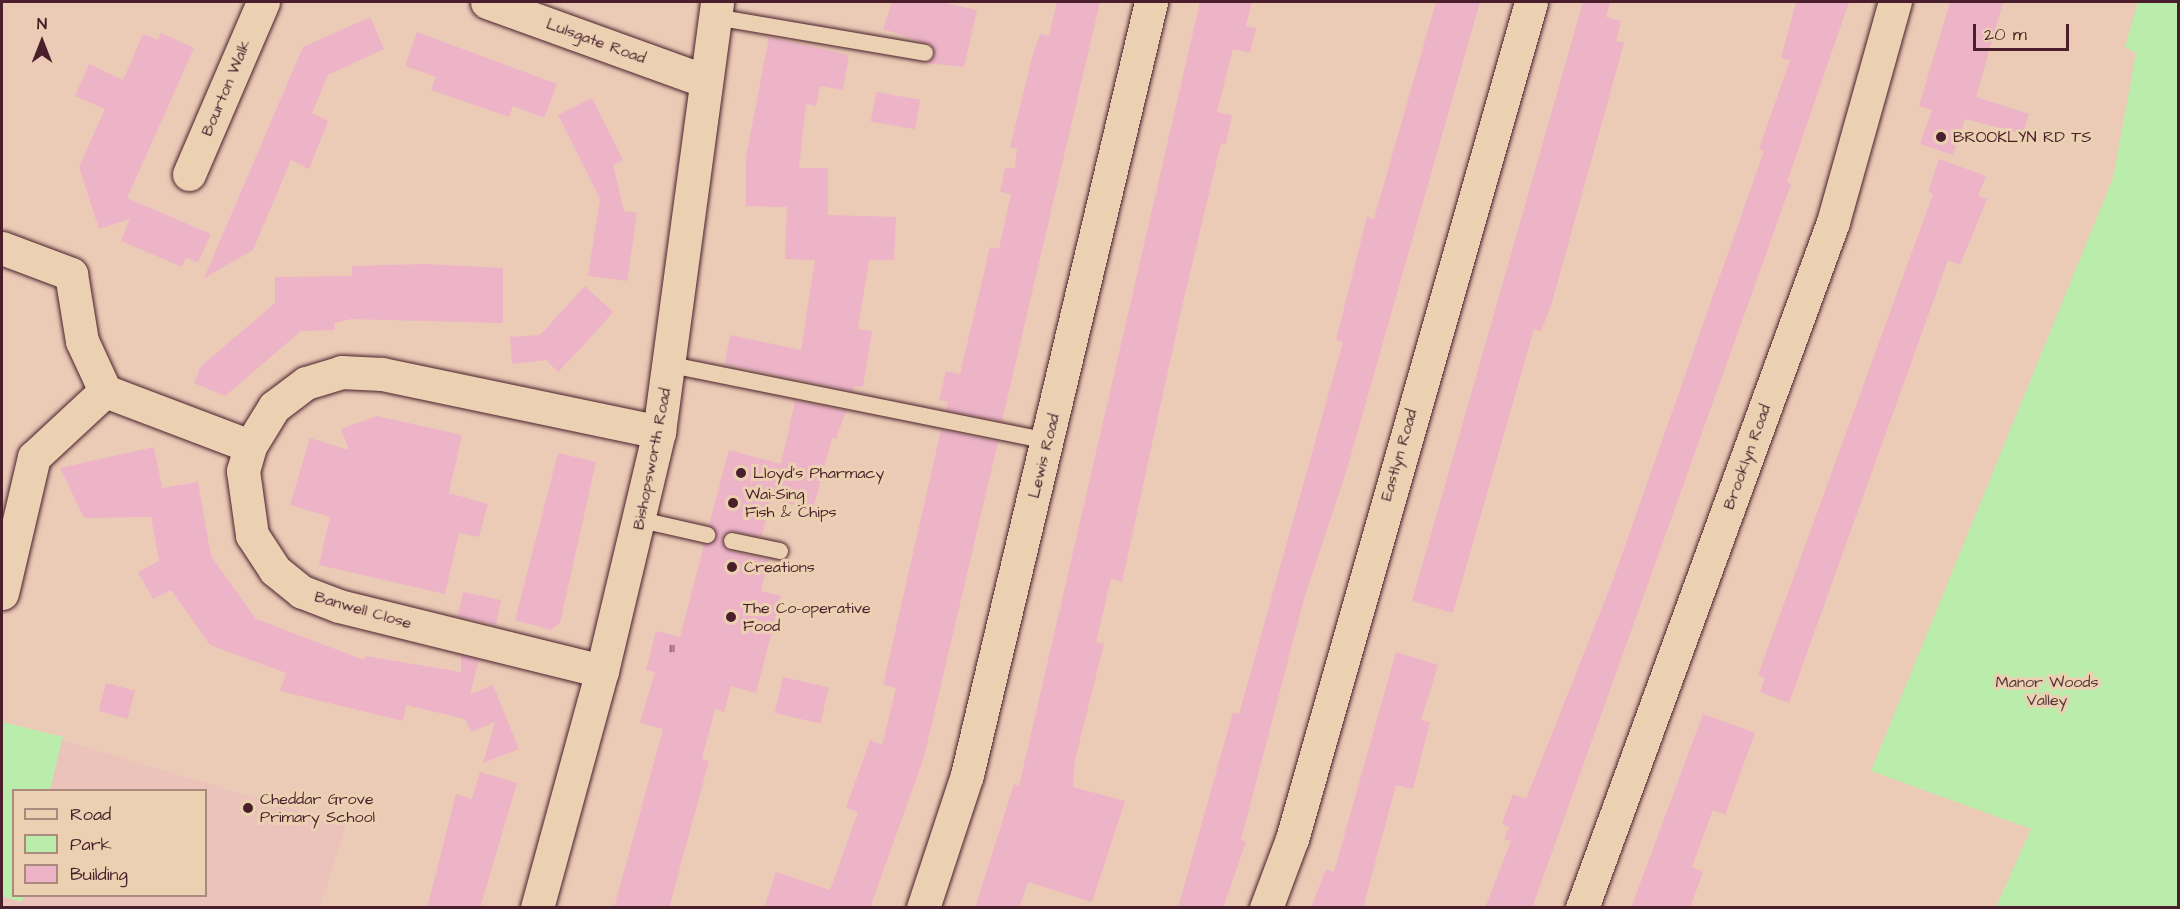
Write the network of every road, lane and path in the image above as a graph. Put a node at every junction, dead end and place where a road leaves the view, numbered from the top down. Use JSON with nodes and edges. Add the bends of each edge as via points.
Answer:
{"nodes":[{"id":1,"x":263,"y":2,"type":"edge"},
{"id":2,"x":487,"y":2,"type":"edge"},
{"id":3,"x":1151,"y":2,"type":"edge"},
{"id":4,"x":1531,"y":2,"type":"edge"},
{"id":5,"x":1895,"y":2,"type":"edge"},
{"id":6,"x":716,"y":9,"type":"edge"},
{"id":7,"x":925,"y":53,"type":"dead end"},
{"id":8,"x":705,"y":81,"type":"junction"},
{"id":9,"x":189,"y":174,"type":"dead end"},
{"id":10,"x":2,"y":248,"type":"edge"},
{"id":11,"x":670,"y":365,"type":"junction"},
{"id":12,"x":105,"y":391,"type":"junction"},
{"id":13,"x":659,"y":432,"type":"junction"},
{"id":14,"x":1047,"y":441,"type":"junction"},
{"id":15,"x":250,"y":446,"type":"junction"},
{"id":16,"x":641,"y":520,"type":"junction"},
{"id":17,"x":707,"y":535,"type":"dead end"},
{"id":18,"x":732,"y":541,"type":"dead end"},
{"id":19,"x":780,"y":551,"type":"dead end"},
{"id":20,"x":2,"y":592,"type":"edge"},
{"id":21,"x":602,"y":671,"type":"junction"},
{"id":22,"x":537,"y":908,"type":"edge"},
{"id":23,"x":923,"y":908,"type":"edge"},
{"id":24,"x":1266,"y":908,"type":"edge"},
{"id":25,"x":1582,"y":908,"type":"edge"}],
"edges":[{"from":1,"to":9,"type":"street","name":"Bourton Walk"},
{"from":2,"to":8,"type":"street","name":"Lulsgate Road"},
{"from":3,"to":14,"type":"street","name":"Lewis Road"},
{"from":4,"to":24,"type":"street","name":"Eastlyn Road","via":[[1292,839]]},
{"from":5,"to":25,"type":"street","name":"Brooklyn Road","via":[[1833,222]]},
{"from":6,"to":7,"type":"lane"},
{"from":6,"to":8,"type":"street","name":"Bishopsworth Road"},
{"from":8,"to":11,"type":"street","name":"Bishopsworth Road"},
{"from":10,"to":12,"type":"street","via":[[71,274],[82,341]]},
{"from":11,"to":13,"type":"street","name":"Bishopsworth Road"},
{"from":11,"to":14,"type":"lane"},
{"from":12,"to":15,"type":"street"},
{"from":12,"to":20,"type":"street","via":[[34,457]]},
{"from":13,"to":15,"type":"street","name":"Banwell Close","via":[[382,374],[341,372],[306,383],[274,407]]},
{"from":13,"to":16,"type":"street","name":"Bishopsworth Road"},
{"from":14,"to":23,"type":"street","name":"Lewis Road","via":[[967,775]]},
{"from":15,"to":21,"type":"street","name":"Banwell Close","via":[[243,495],[252,535],[275,570],[302,592],[339,606]]},
{"from":16,"to":17,"type":"lane"},
{"from":16,"to":21,"type":"street","name":"Bishopsworth Road"},
{"from":18,"to":19,"type":"lane"},
{"from":21,"to":22,"type":"street","name":"Bishopsworth Road"}]}
